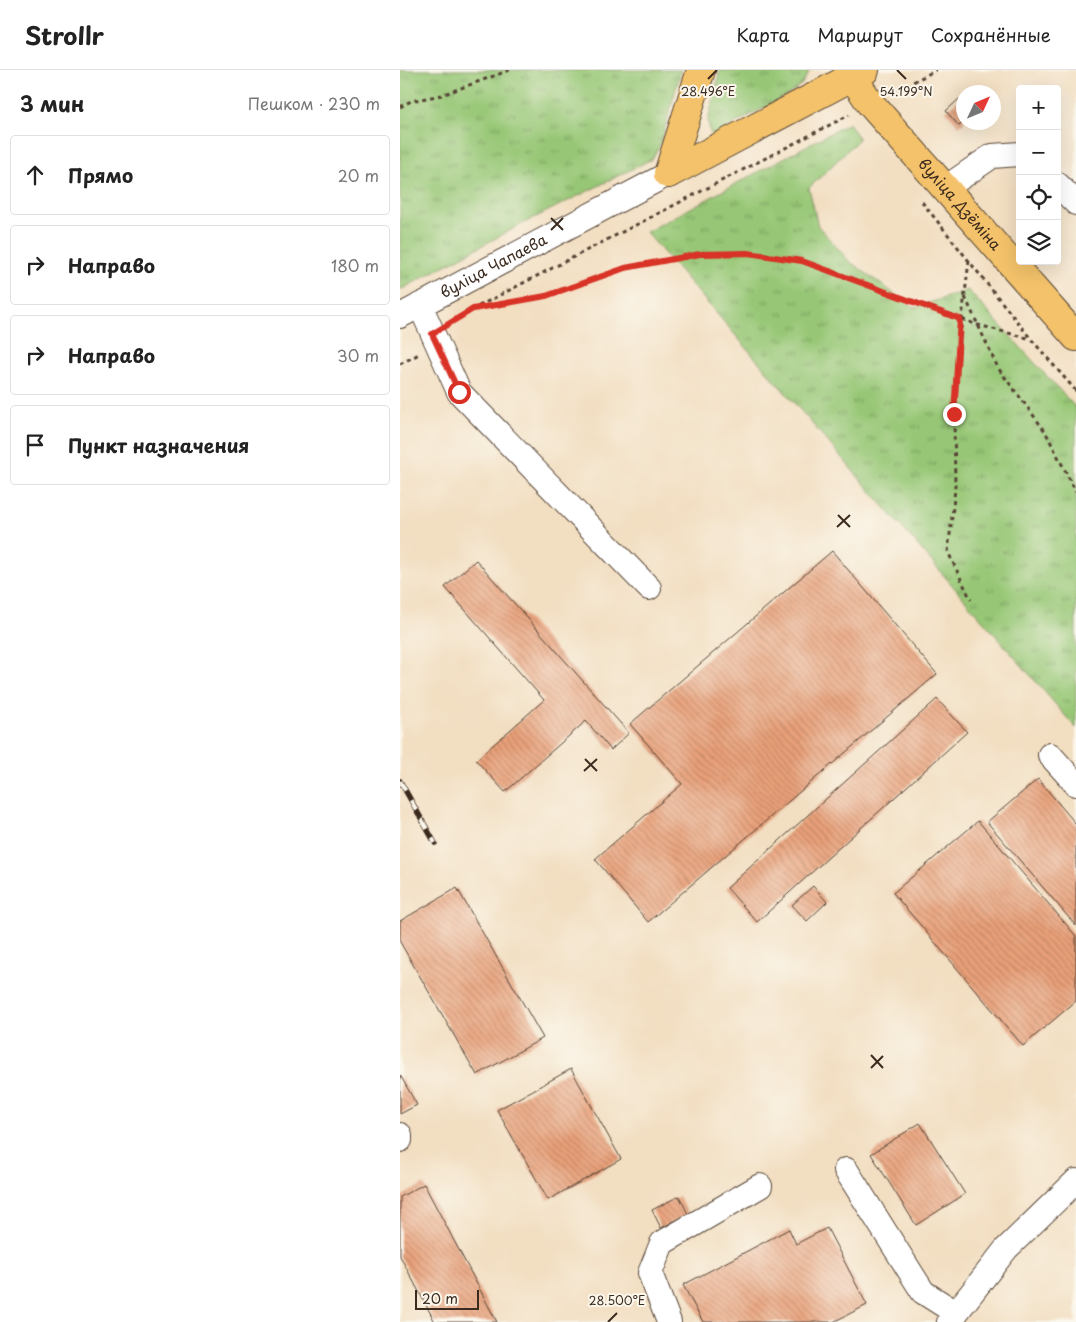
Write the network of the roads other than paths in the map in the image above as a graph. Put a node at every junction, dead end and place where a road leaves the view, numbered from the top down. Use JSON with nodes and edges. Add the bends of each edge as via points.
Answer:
{"nodes":[{"id":1,"x":702,"y":70,"type":"edge"},
{"id":2,"x":855,"y":72,"type":"edge"},
{"id":3,"x":1016,"y":154,"type":"edge"},
{"id":4,"x":668,"y":174,"type":"junction"},
{"id":5,"x":1061,"y":188,"type":"edge"},
{"id":6,"x":932,"y":194,"type":"junction"},
{"id":7,"x":1076,"y":204,"type":"edge"},
{"id":8,"x":410,"y":311,"type":"edge"},
{"id":9,"x":1076,"y":337,"type":"edge"},
{"id":10,"x":649,"y":588,"type":"dead end"},
{"id":11,"x":1050,"y":755,"type":"dead end"},
{"id":12,"x":1076,"y":784,"type":"edge"},
{"id":13,"x":400,"y":1135,"type":"edge"},
{"id":14,"x":400,"y":1140,"type":"edge"},
{"id":15,"x":846,"y":1170,"type":"dead end"},
{"id":16,"x":760,"y":1186,"type":"dead end"},
{"id":17,"x":1073,"y":1189,"type":"edge"},
{"id":18,"x":952,"y":1318,"type":"edge"},
{"id":19,"x":669,"y":1322,"type":"edge"}],
"edges":[{"from":1,"to":4,"type":"main road"},
{"from":2,"to":4,"type":"main road","name":"вуліца Чапаева"},
{"from":2,"to":6,"type":"main road","name":"вуліца Дзёміна","via":[[870,102]]},
{"from":3,"to":6,"type":"street","via":[[992,156]]},
{"from":4,"to":8,"type":"street","name":"вуліца Чапаева"},
{"from":5,"to":7,"type":"street"},
{"from":6,"to":9,"type":"main road","name":"вуліца Дзёміна"},
{"from":8,"to":10,"type":"street","via":[[432,334],[459,392]]},
{"from":11,"to":12,"type":"street"},
{"from":13,"to":14,"type":"street"},
{"from":15,"to":18,"type":"street","via":[[923,1292]]},
{"from":16,"to":19,"type":"street","via":[[662,1243],[650,1273]]},
{"from":17,"to":18,"type":"street","via":[[1006,1249]]}]}
